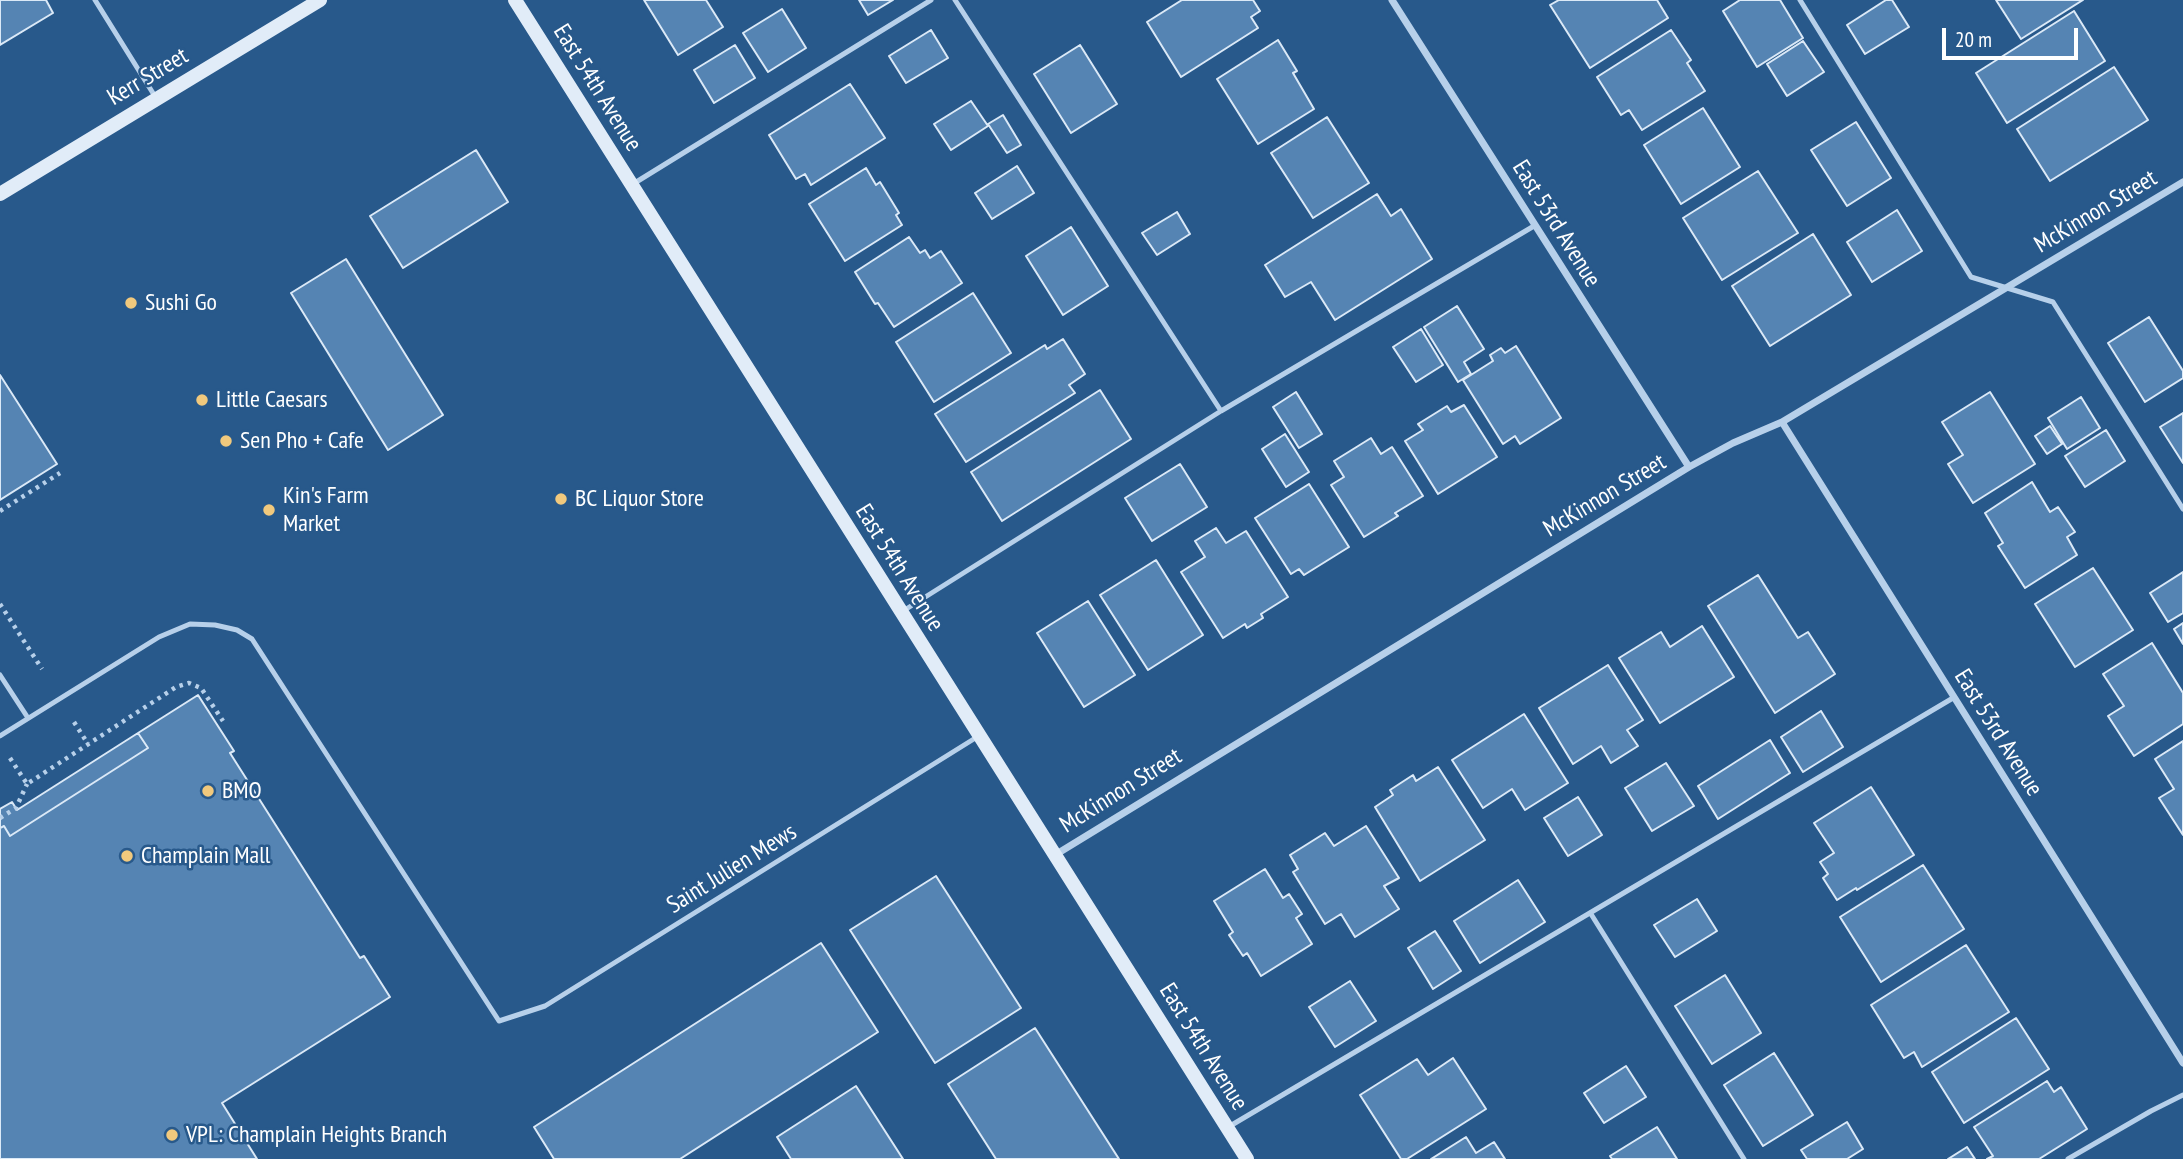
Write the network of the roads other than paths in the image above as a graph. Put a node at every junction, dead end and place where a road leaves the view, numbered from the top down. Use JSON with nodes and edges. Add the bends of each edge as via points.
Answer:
{"nodes":[{"id":1,"x":95,"y":0,"type":"edge"},
{"id":2,"x":320,"y":0,"type":"edge"},
{"id":3,"x":515,"y":0,"type":"edge"},
{"id":4,"x":931,"y":0,"type":"edge"},
{"id":5,"x":956,"y":0,"type":"edge"},
{"id":6,"x":1392,"y":0,"type":"edge"},
{"id":7,"x":1800,"y":0,"type":"edge"},
{"id":8,"x":157,"y":99,"type":"junction"},
{"id":9,"x":2183,"y":182,"type":"edge"},
{"id":10,"x":631,"y":186,"type":"junction"},
{"id":11,"x":0,"y":194,"type":"edge"},
{"id":12,"x":1534,"y":226,"type":"junction"},
{"id":13,"x":2008,"y":288,"type":"junction"},
{"id":14,"x":1221,"y":411,"type":"junction"},
{"id":15,"x":1782,"y":422,"type":"junction"},
{"id":16,"x":1689,"y":467,"type":"junction"},
{"id":17,"x":2183,"y":509,"type":"edge"},
{"id":18,"x":901,"y":612,"type":"junction"},
{"id":19,"x":0,"y":675,"type":"edge"},
{"id":20,"x":1953,"y":698,"type":"junction"},
{"id":21,"x":28,"y":718,"type":"junction"},
{"id":22,"x":0,"y":736,"type":"edge"},
{"id":23,"x":979,"y":736,"type":"junction"},
{"id":24,"x":1055,"y":855,"type":"junction"},
{"id":25,"x":1591,"y":914,"type":"junction"},
{"id":26,"x":2183,"y":1063,"type":"edge"},
{"id":27,"x":2183,"y":1095,"type":"edge"},
{"id":28,"x":1227,"y":1128,"type":"junction"},
{"id":29,"x":1247,"y":1159,"type":"edge"},
{"id":30,"x":1744,"y":1159,"type":"edge"},
{"id":31,"x":2067,"y":1159,"type":"edge"}],
"edges":[{"from":1,"to":8,"type":"lane"},
{"from":2,"to":8,"type":"street","name":"Kerr Street"},
{"from":3,"to":10,"type":"street","name":"East 54th Avenue"},
{"from":4,"to":10,"type":"lane"},
{"from":5,"to":14,"type":"lane"},
{"from":6,"to":12,"type":"street","name":"East 53rd Avenue"},
{"from":7,"to":13,"type":"lane","via":[[1971,277]]},
{"from":8,"to":11,"type":"street","name":"Kerr Street"},
{"from":9,"to":13,"type":"street","name":"McKinnon Street"},
{"from":10,"to":18,"type":"street","name":"East 54th Avenue"},
{"from":12,"to":14,"type":"lane"},
{"from":12,"to":16,"type":"street","name":"East 53rd Avenue"},
{"from":13,"to":15,"type":"street","name":"McKinnon Street"},
{"from":13,"to":17,"type":"lane","via":[[2053,302]]},
{"from":14,"to":18,"type":"lane"},
{"from":15,"to":16,"type":"street","name":"McKinnon Street"},
{"from":15,"to":20,"type":"street","name":"East 53rd Avenue"},
{"from":16,"to":24,"type":"street","name":"McKinnon Street"},
{"from":18,"to":23,"type":"street","name":"East 54th Avenue"},
{"from":19,"to":21,"type":"lane"},
{"from":20,"to":25,"type":"lane"},
{"from":20,"to":26,"type":"street","name":"East 53rd Avenue"},
{"from":21,"to":22,"type":"lane"},
{"from":21,"to":23,"type":"lane","name":"Saint Julien Mews","via":[[159,637],[190,624],[237,630],[252,639],[499,1021],[545,1006]]},
{"from":23,"to":24,"type":"street","name":"East 54th Avenue"},
{"from":24,"to":28,"type":"street","name":"East 54th Avenue"},
{"from":25,"to":28,"type":"lane"},
{"from":25,"to":30,"type":"lane"},
{"from":27,"to":31,"type":"lane"},
{"from":28,"to":29,"type":"street","name":"East 54th Avenue"}]}
